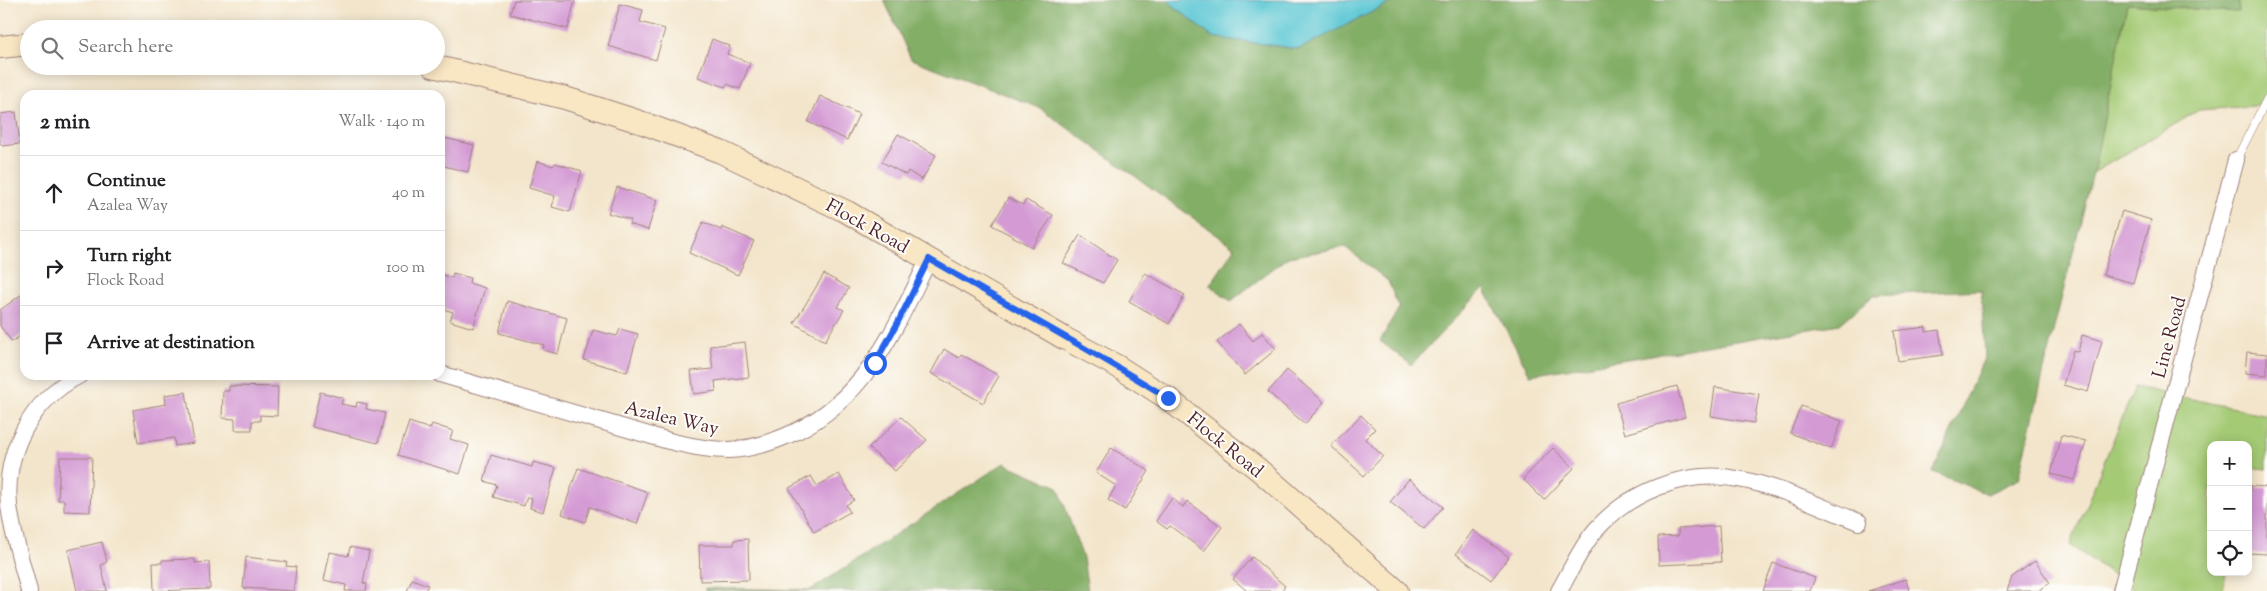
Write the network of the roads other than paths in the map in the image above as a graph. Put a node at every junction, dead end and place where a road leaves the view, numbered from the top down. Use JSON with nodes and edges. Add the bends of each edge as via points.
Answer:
{"nodes":[{"id":1,"x":20,"y":45,"type":"edge"},
{"id":2,"x":0,"y":47,"type":"edge"},
{"id":3,"x":445,"y":69,"type":"edge"},
{"id":4,"x":2267,"y":99,"type":"edge"},
{"id":5,"x":2236,"y":160,"type":"joint"},
{"id":6,"x":929,"y":259,"type":"junction"},
{"id":7,"x":445,"y":375,"type":"edge"},
{"id":8,"x":72,"y":380,"type":"edge"},
{"id":9,"x":1860,"y":522,"type":"dead end"},
{"id":10,"x":28,"y":591,"type":"edge"},
{"id":11,"x":1396,"y":591,"type":"edge"},
{"id":12,"x":1559,"y":591,"type":"edge"},
{"id":13,"x":2121,"y":591,"type":"edge"}],
"edges":[{"from":1,"to":2,"type":"street"},
{"from":3,"to":6,"type":"street","name":"Flock Road","via":[[565,98],[721,152],[847,212]]},
{"from":4,"to":5,"type":"lane","name":"Line Road"},
{"from":5,"to":13,"type":"street","name":"Line Road"},
{"from":6,"to":7,"type":"street","name":"Azalea Way","via":[[875,363],[853,390],[812,424],[781,439],[754,447],[730,450],[669,441]]},
{"from":6,"to":11,"type":"street","name":"Flock Road","via":[[1168,398],[1260,470]]},
{"from":8,"to":10,"type":"street","via":[[50,395],[34,414],[12,458],[9,506]]},
{"from":9,"to":12,"type":"street","via":[[1736,478],[1684,479],[1658,486],[1612,514],[1592,534]]}]}
